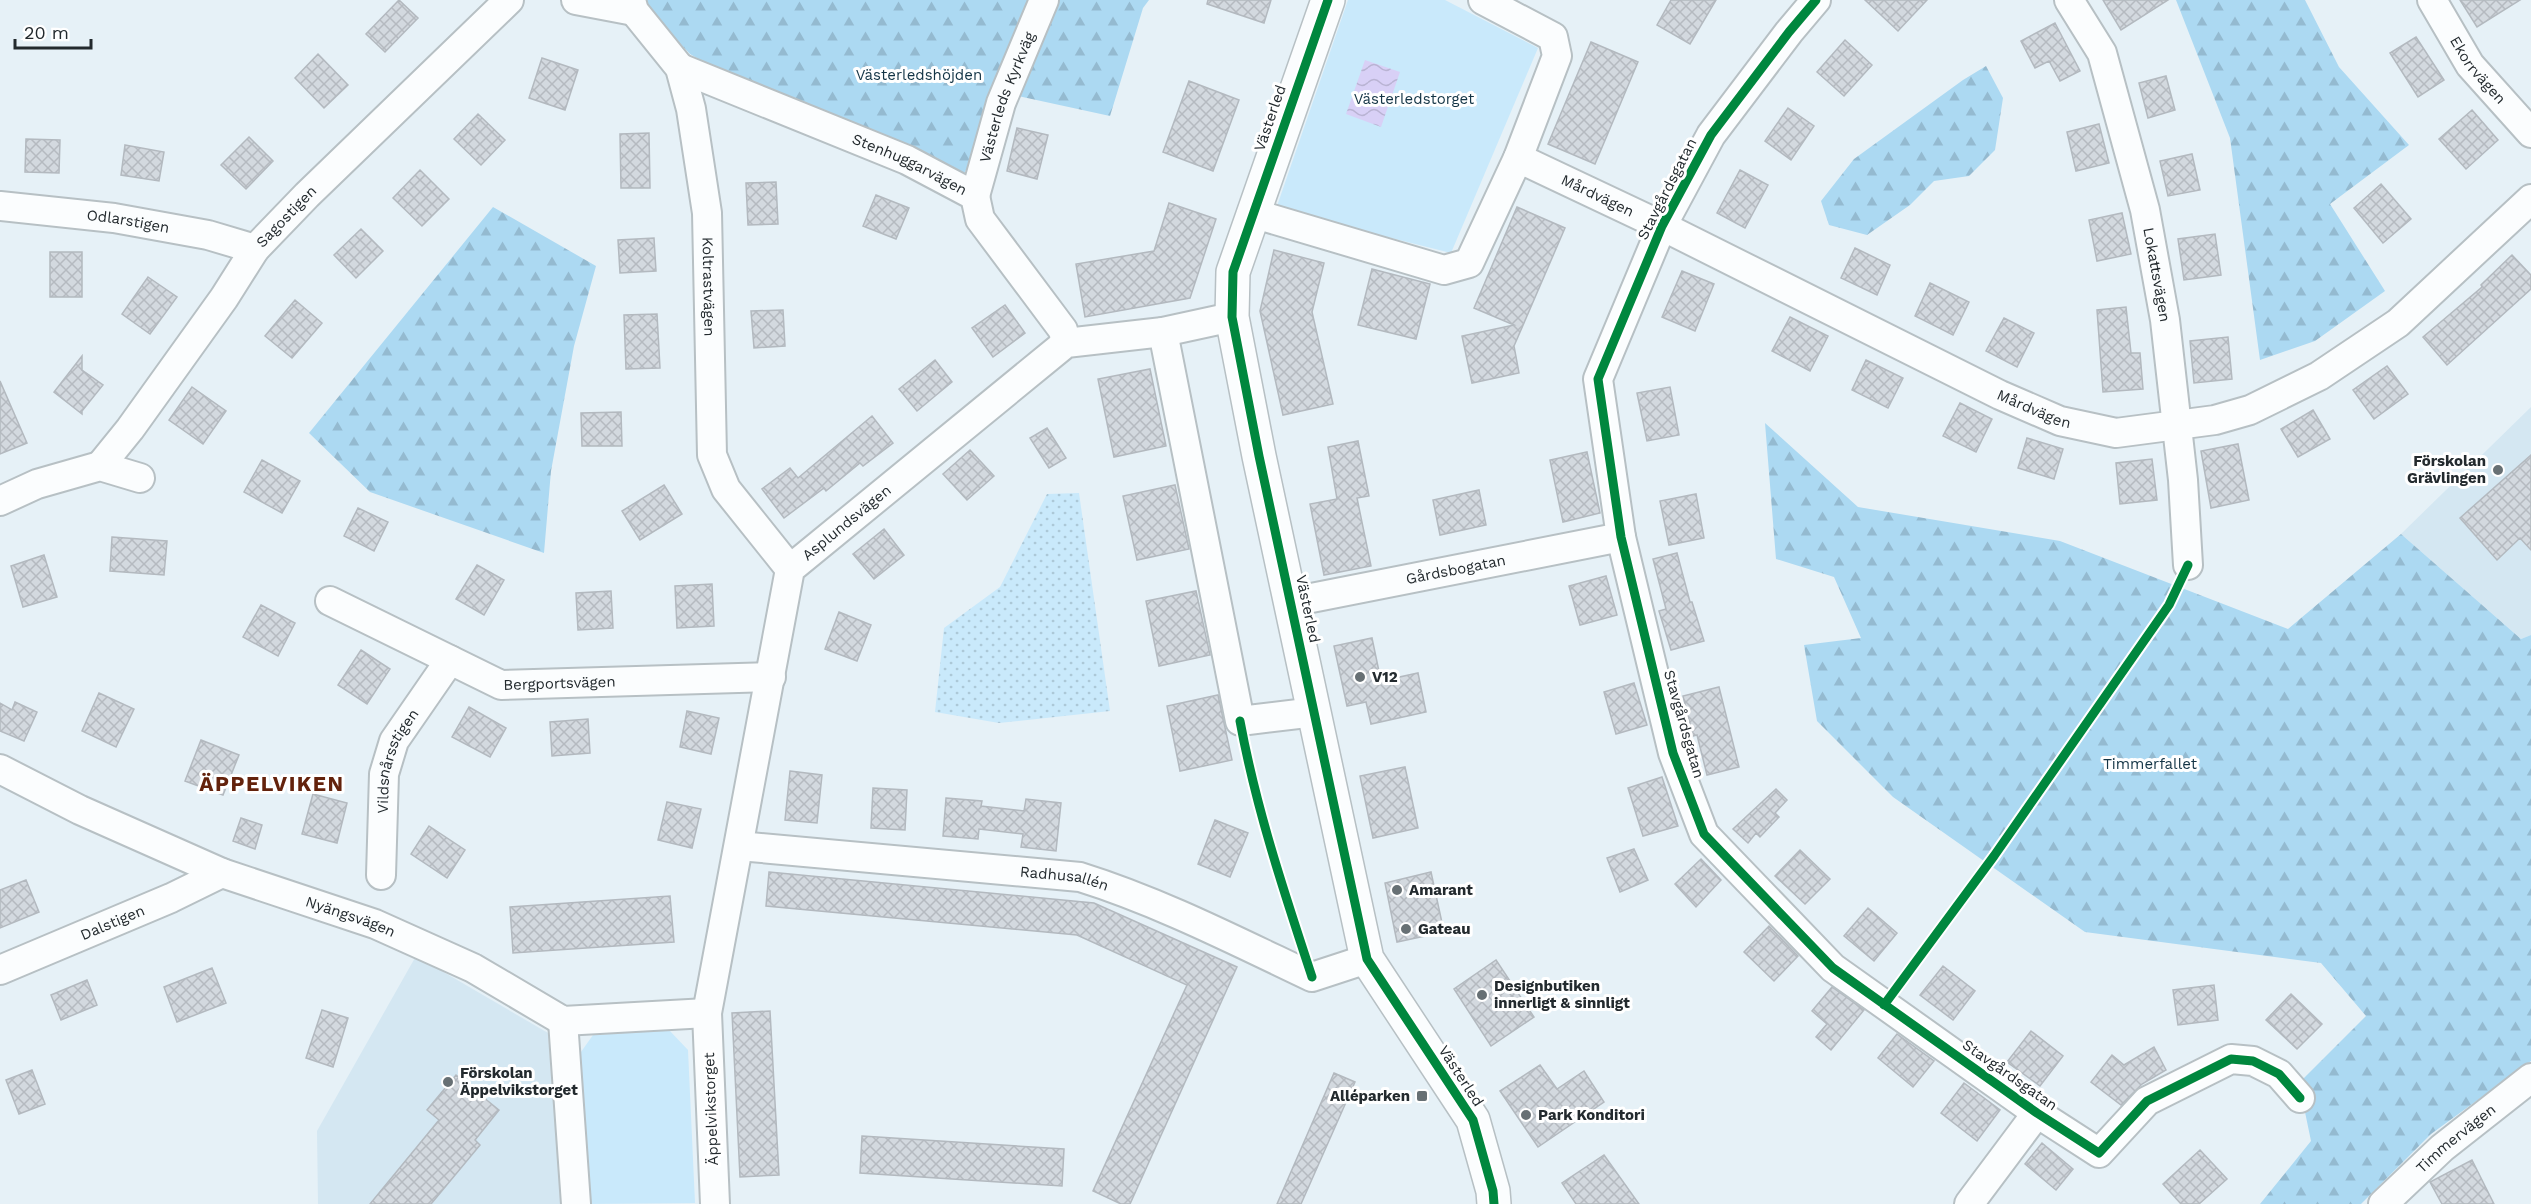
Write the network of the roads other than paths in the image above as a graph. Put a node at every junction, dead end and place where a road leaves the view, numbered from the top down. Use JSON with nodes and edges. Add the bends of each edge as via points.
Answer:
{"nodes":[{"id":1,"x":509,"y":0,"type":"edge"},
{"id":2,"x":576,"y":0,"type":"edge"},
{"id":3,"x":1044,"y":0,"type":"edge"},
{"id":4,"x":1328,"y":0,"type":"edge"},
{"id":5,"x":1484,"y":0,"type":"edge"},
{"id":6,"x":1816,"y":0,"type":"edge"},
{"id":7,"x":2069,"y":0,"type":"edge"},
{"id":8,"x":2432,"y":0,"type":"edge"},
{"id":9,"x":632,"y":5,"type":"edge"},
{"id":10,"x":680,"y":69,"type":"junction"},
{"id":11,"x":2531,"y":133,"type":"edge"},
{"id":12,"x":1518,"y":158,"type":"junction"},
{"id":13,"x":975,"y":196,"type":"junction"},
{"id":14,"x":2531,"y":199,"type":"edge"},
{"id":15,"x":0,"y":206,"type":"edge"},
{"id":16,"x":1252,"y":213,"type":"junction"},
{"id":17,"x":1662,"y":226,"type":"junction"},
{"id":18,"x":255,"y":249,"type":"junction"},
{"id":19,"x":1232,"y":317,"type":"junction"},
{"id":20,"x":1163,"y":332,"type":"junction"},
{"id":21,"x":1066,"y":343,"type":"junction"},
{"id":22,"x":2176,"y":426,"type":"junction"},
{"id":23,"x":100,"y":466,"type":"junction"},
{"id":24,"x":140,"y":478,"type":"dead end"},
{"id":25,"x":0,"y":501,"type":"edge"},
{"id":26,"x":1621,"y":537,"type":"junction"},
{"id":27,"x":2188,"y":565,"type":"dead end"},
{"id":28,"x":790,"y":569,"type":"junction"},
{"id":29,"x":330,"y":601,"type":"dead end"},
{"id":30,"x":1291,"y":602,"type":"junction"},
{"id":31,"x":450,"y":660,"type":"junction"},
{"id":32,"x":771,"y":676,"type":"junction"},
{"id":33,"x":1314,"y":712,"type":"junction"},
{"id":34,"x":0,"y":769,"type":"edge"},
{"id":35,"x":739,"y":846,"type":"junction"},
{"id":36,"x":222,"y":873,"type":"junction"},
{"id":37,"x":381,"y":875,"type":"dead end"},
{"id":38,"x":1368,"y":959,"type":"junction"},
{"id":39,"x":0,"y":970,"type":"edge"},
{"id":40,"x":707,"y":1013,"type":"junction"},
{"id":41,"x":563,"y":1021,"type":"junction"},
{"id":42,"x":2531,"y":1078,"type":"edge"},
{"id":43,"x":2300,"y":1098,"type":"dead end"},
{"id":44,"x":2037,"y":1113,"type":"junction"},
{"id":45,"x":576,"y":1204,"type":"edge"},
{"id":46,"x":715,"y":1204,"type":"edge"},
{"id":47,"x":1494,"y":1204,"type":"edge"},
{"id":48,"x":1969,"y":1204,"type":"edge"},
{"id":49,"x":2383,"y":1204,"type":"edge"}],
"edges":[{"from":1,"to":18,"type":"street","name":"Sagostigen"},
{"from":2,"to":9,"type":"street"},
{"from":3,"to":13,"type":"street","name":"Västerleds Kyrkväg","via":[[1001,103]]},
{"from":4,"to":16,"type":"street","name":"Västerled"},
{"from":5,"to":12,"type":"street","via":[[1554,37],[1557,56]]},
{"from":6,"to":17,"type":"street","name":"Stavgårdsgatan","via":[[1712,135]]},
{"from":7,"to":22,"type":"street","name":"Lokattsvägen","via":[[2102,52],[2145,210],[2165,320]]},
{"from":8,"to":11,"type":"street","name":"Ekorrvägen","via":[[2470,66]]},
{"from":9,"to":10,"type":"street","name":"Koltrastvägen"},
{"from":10,"to":13,"type":"street","name":"Stenhuggarvägen","via":[[907,160]]},
{"from":10,"to":28,"type":"street","name":"Koltrastvägen","via":[[691,109],[707,213],[712,455],[726,489]]},
{"from":12,"to":16,"type":"street","via":[[1468,263],[1444,270]]},
{"from":12,"to":17,"type":"street","name":"Mårdvägen"},
{"from":13,"to":21,"type":"street","name":"Stenhuggarvägen","via":[[980,219],[1063,330]]},
{"from":14,"to":22,"type":"street","name":"Mårdvägen","via":[[2398,323],[2319,376],[2250,410]]},
{"from":15,"to":18,"type":"street","name":"Odlarstigen","via":[[114,218],[208,235]]},
{"from":16,"to":19,"type":"street","name":"Västerled","via":[[1233,272]]},
{"from":17,"to":22,"type":"street","name":"Mårdvägen","via":[[2000,395],[2060,421],[2116,433]]},
{"from":17,"to":26,"type":"street","name":"Stavgårdsgatan","via":[[1598,379]]},
{"from":18,"to":23,"type":"street","name":"Sagostigen","via":[[224,298]]},
{"from":19,"to":20,"type":"street"},
{"from":19,"to":30,"type":"street","name":"Västerled"},
{"from":20,"to":21,"type":"street"},
{"from":20,"to":33,"type":"street","via":[[1240,721]]},
{"from":21,"to":28,"type":"street","name":"Asplundsvägen"},
{"from":22,"to":27,"type":"street","name":"Lokattsvägen"},
{"from":23,"to":24,"type":"street"},
{"from":23,"to":25,"type":"street","via":[[37,484]]},
{"from":26,"to":30,"type":"street","name":"Gårdsbogatan"},
{"from":26,"to":44,"type":"street","name":"Stavgårdsgatan","via":[[1673,753],[1704,834],[1833,968]]},
{"from":28,"to":32,"type":"street","name":"Asplundsvägen"},
{"from":29,"to":31,"type":"street","name":"Bergportsvägen"},
{"from":30,"to":33,"type":"street","name":"Västerled"},
{"from":31,"to":32,"type":"street","name":"Bergportsvägen","via":[[501,685]]},
{"from":31,"to":37,"type":"street","name":"Vildsnårsstigen","via":[[394,741],[384,774]]},
{"from":32,"to":35,"type":"street","name":"Asplundsvägen"},
{"from":33,"to":38,"type":"street","name":"Västerled"},
{"from":34,"to":36,"type":"street","name":"Nyängsvägen","via":[[80,810]]},
{"from":35,"to":38,"type":"street","name":"Radhusallén","via":[[1080,877],[1107,885],[1312,976]]},
{"from":35,"to":40,"type":"street","name":"Asplundsvägen"},
{"from":36,"to":39,"type":"street","name":"Dalstigen"},
{"from":36,"to":41,"type":"street","name":"Nyängsvägen","via":[[375,924],[473,968]]},
{"from":38,"to":47,"type":"street","name":"Västerled","via":[[1473,1120]]},
{"from":40,"to":41,"type":"street"},
{"from":40,"to":46,"type":"street","name":"Äppelvikstorget"},
{"from":41,"to":45,"type":"street"},
{"from":42,"to":49,"type":"street","name":"Timmervägen","via":[[2442,1148]]},
{"from":43,"to":44,"type":"street","name":"Stavgårdsgatan","via":[[2279,1074],[2253,1061],[2231,1059],[2147,1101],[2099,1153]]},
{"from":44,"to":48,"type":"street"}]}
